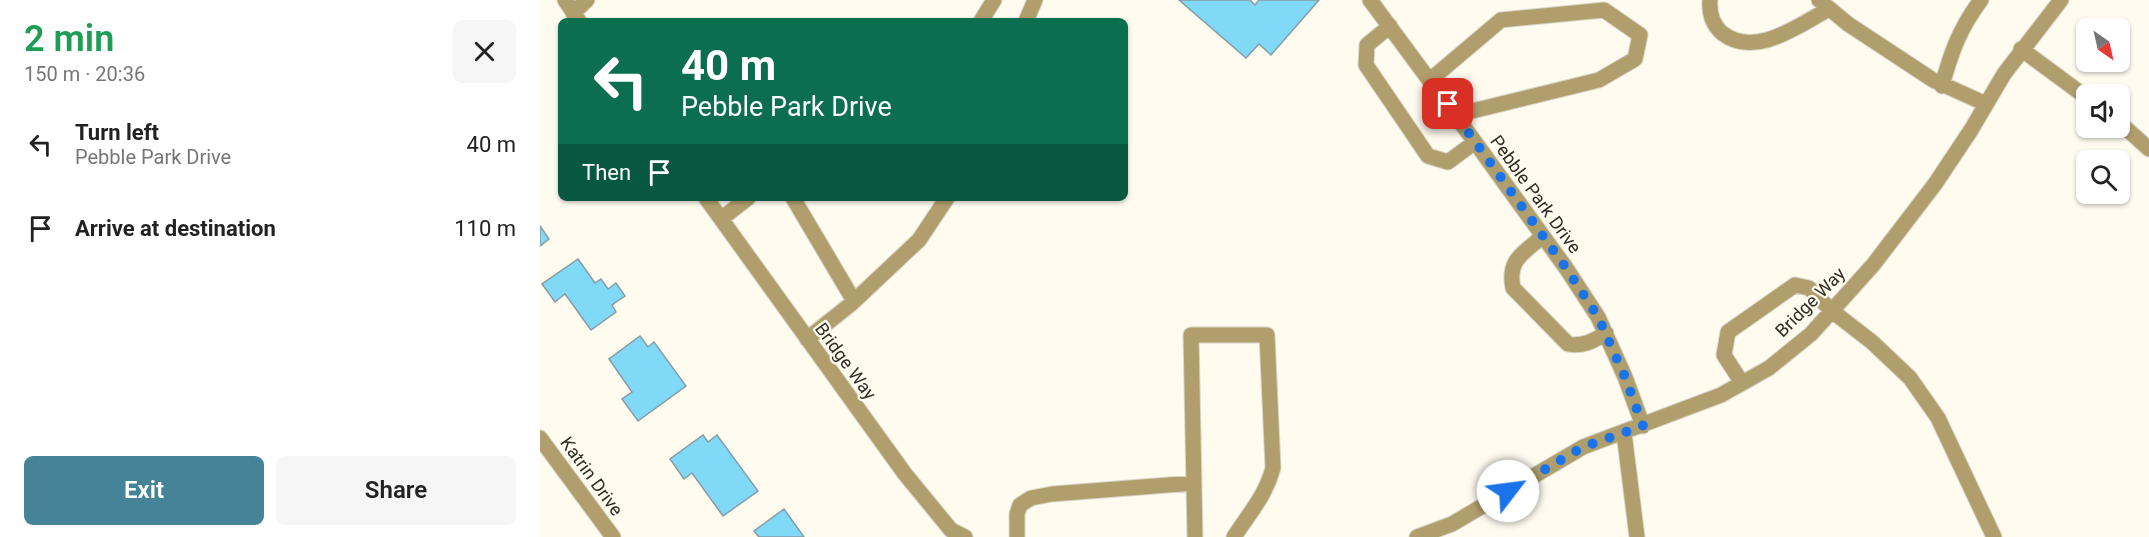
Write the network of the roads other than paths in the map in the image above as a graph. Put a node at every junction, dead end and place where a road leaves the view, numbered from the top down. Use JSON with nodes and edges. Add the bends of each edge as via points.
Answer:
{"nodes":[{"id":1,"x":587,"y":0,"type":"edge"},
{"id":2,"x":994,"y":0,"type":"edge"},
{"id":3,"x":1035,"y":0,"type":"edge"},
{"id":4,"x":1370,"y":0,"type":"edge"},
{"id":5,"x":1710,"y":0,"type":"edge"},
{"id":6,"x":1981,"y":0,"type":"edge"},
{"id":7,"x":2061,"y":0,"type":"edge"},
{"id":8,"x":1824,"y":4,"type":"edge"},
{"id":9,"x":572,"y":11,"type":"edge"},
{"id":10,"x":983,"y":18,"type":"edge"},
{"id":11,"x":1027,"y":18,"type":"edge"},
{"id":12,"x":1390,"y":26,"type":"junction"},
{"id":13,"x":2021,"y":49,"type":"junction"},
{"id":14,"x":1430,"y":80,"type":"junction"},
{"id":15,"x":1942,"y":86,"type":"junction"},
{"id":16,"x":2076,"y":90,"type":"edge"},
{"id":17,"x":1986,"y":104,"type":"junction"},
{"id":18,"x":1456,"y":115,"type":"junction"},
{"id":19,"x":2130,"y":132,"type":"edge"},
{"id":20,"x":1475,"y":142,"type":"junction"},
{"id":21,"x":2149,"y":149,"type":"edge"},
{"id":22,"x":708,"y":201,"type":"edge"},
{"id":23,"x":744,"y":201,"type":"edge"},
{"id":24,"x":795,"y":201,"type":"edge"},
{"id":25,"x":945,"y":201,"type":"edge"},
{"id":26,"x":721,"y":219,"type":"junction"},
{"id":27,"x":1543,"y":236,"type":"junction"},
{"id":28,"x":854,"y":301,"type":"junction"},
{"id":29,"x":1832,"y":311,"type":"junction"},
{"id":30,"x":1606,"y":333,"type":"junction"},
{"id":31,"x":807,"y":339,"type":"junction"},
{"id":32,"x":1742,"y":383,"type":"junction"},
{"id":33,"x":1643,"y":426,"type":"junction"},
{"id":34,"x":1624,"y":433,"type":"junction"},
{"id":35,"x":540,"y":438,"type":"edge"},
{"id":36,"x":1194,"y":483,"type":"junction"},
{"id":37,"x":613,"y":537,"type":"edge"},
{"id":38,"x":965,"y":537,"type":"edge"},
{"id":39,"x":1017,"y":537,"type":"edge"},
{"id":40,"x":1195,"y":537,"type":"edge"},
{"id":41,"x":1234,"y":537,"type":"edge"},
{"id":42,"x":1417,"y":537,"type":"edge"},
{"id":43,"x":1637,"y":537,"type":"edge"},
{"id":44,"x":1994,"y":537,"type":"edge"}],
"edges":[{"from":1,"to":9,"type":"street"},
{"from":2,"to":10,"type":"street"},
{"from":3,"to":11,"type":"street"},
{"from":4,"to":12,"type":"street","name":"Pebble Park Drive"},
{"from":5,"to":8,"type":"street","via":[[1709,12],[1717,28],[1732,40],[1751,44],[1781,34]]},
{"from":6,"to":15,"type":"street","via":[[1966,19]]},
{"from":7,"to":13,"type":"street","name":"Bridge Way"},
{"from":8,"to":15,"type":"street"},
{"from":12,"to":14,"type":"street","name":"Pebble Park Drive"},
{"from":12,"to":20,"type":"street","via":[[1367,45],[1366,65],[1428,156],[1448,162]]},
{"from":13,"to":16,"type":"street"},
{"from":13,"to":17,"type":"street","name":"Bridge Way"},
{"from":14,"to":18,"type":"street","name":"Pebble Park Drive"},
{"from":14,"to":18,"type":"street","via":[[1501,20],[1604,10],[1640,35],[1635,59],[1599,80]]},
{"from":15,"to":17,"type":"street"},
{"from":17,"to":29,"type":"street","name":"Bridge Way","via":[[1935,184]]},
{"from":18,"to":20,"type":"street","name":"Pebble Park Drive"},
{"from":19,"to":21,"type":"street"},
{"from":20,"to":27,"type":"street","name":"Pebble Park Drive"},
{"from":22,"to":26,"type":"street","name":"Bridge Way"},
{"from":23,"to":26,"type":"street"},
{"from":24,"to":28,"type":"street"},
{"from":25,"to":28,"type":"street","via":[[919,240]]},
{"from":26,"to":31,"type":"street","name":"Bridge Way"},
{"from":27,"to":30,"type":"street","name":"Pebble Park Drive"},
{"from":27,"to":30,"type":"street","via":[[1512,268],[1513,288],[1568,344],[1577,346]]},
{"from":28,"to":31,"type":"street"},
{"from":29,"to":32,"type":"street","name":"Bridge Way","via":[[1769,368]]},
{"from":29,"to":32,"type":"street","via":[[1809,288],[1795,285],[1728,332],[1724,355]]},
{"from":29,"to":44,"type":"street","via":[[1910,378],[1938,418]]},
{"from":30,"to":33,"type":"street","name":"Pebble Park Drive"},
{"from":31,"to":38,"type":"street","name":"Bridge Way","via":[[905,474],[951,530]]},
{"from":32,"to":33,"type":"street","name":"Bridge Way"},
{"from":33,"to":34,"type":"street","name":"Bridge Way"},
{"from":34,"to":42,"type":"street","name":"Bridge Way","via":[[1583,447],[1452,524]]},
{"from":34,"to":43,"type":"street"},
{"from":35,"to":37,"type":"street","name":"Katrin Drive"},
{"from":36,"to":39,"type":"street","via":[[1031,498],[1020,505]]},
{"from":36,"to":40,"type":"street"},
{"from":36,"to":41,"type":"street","via":[[1191,335],[1266,335],[1273,468],[1255,509]]}]}
